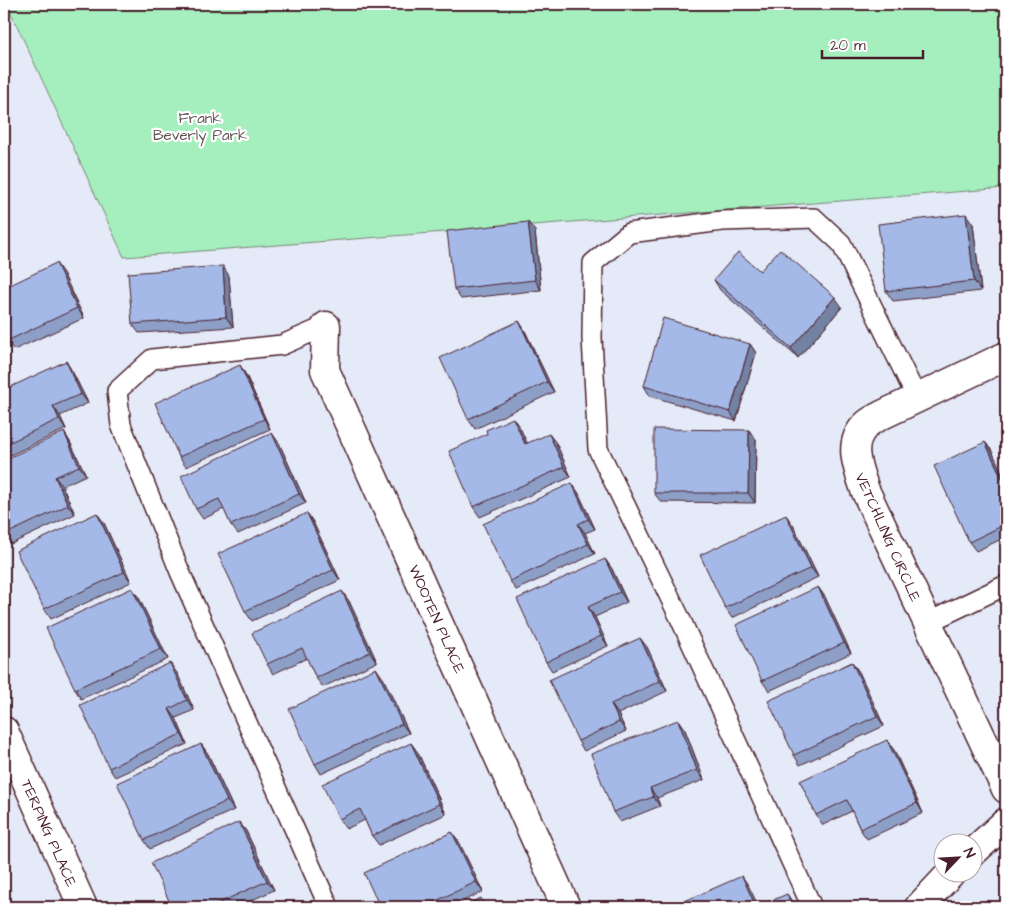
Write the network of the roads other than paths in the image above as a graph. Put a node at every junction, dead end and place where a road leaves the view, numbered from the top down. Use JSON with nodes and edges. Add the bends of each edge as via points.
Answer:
{"nodes":[{"id":1,"x":326,"y":326,"type":"joint"},
{"id":2,"x":1006,"y":356,"type":"edge"},
{"id":3,"x":917,"y":398,"type":"junction"},
{"id":4,"x":1006,"y":585,"type":"edge"},
{"id":5,"x":927,"y":623,"type":"junction"},
{"id":6,"x":4,"y":731,"type":"edge"},
{"id":7,"x":1006,"y":789,"type":"edge"},
{"id":8,"x":1006,"y":822,"type":"edge"},
{"id":9,"x":982,"y":844,"type":"edge"},
{"id":10,"x":941,"y":884,"type":"edge"},
{"id":11,"x":83,"y":907,"type":"edge"},
{"id":12,"x":329,"y":907,"type":"edge"},
{"id":13,"x":566,"y":907,"type":"edge"},
{"id":14,"x":812,"y":907,"type":"edge"},
{"id":15,"x":919,"y":907,"type":"edge"}],
"edges":[{"from":1,"to":12,"type":"lane","via":[[282,345],[152,359],[118,392],[121,426],[180,572]]},
{"from":1,"to":13,"type":"street","name":"WOOTEN PLACE","via":[[325,370]]},
{"from":2,"to":3,"type":"street","name":"VETCHLING CIRCLE"},
{"from":3,"to":5,"type":"street","name":"VETCHLING CIRCLE","via":[[865,426],[854,445],[865,490]]},
{"from":3,"to":14,"type":"lane","via":[[841,243],[814,218],[722,221],[629,234],[593,263],[592,338],[598,449],[679,616]]},
{"from":4,"to":5,"type":"lane"},
{"from":5,"to":7,"type":"street","name":"VETCHLING CIRCLE"},
{"from":6,"to":11,"type":"street","name":"TERPING PLACE"},
{"from":8,"to":9,"type":"street"},
{"from":10,"to":15,"type":"street"}]}
